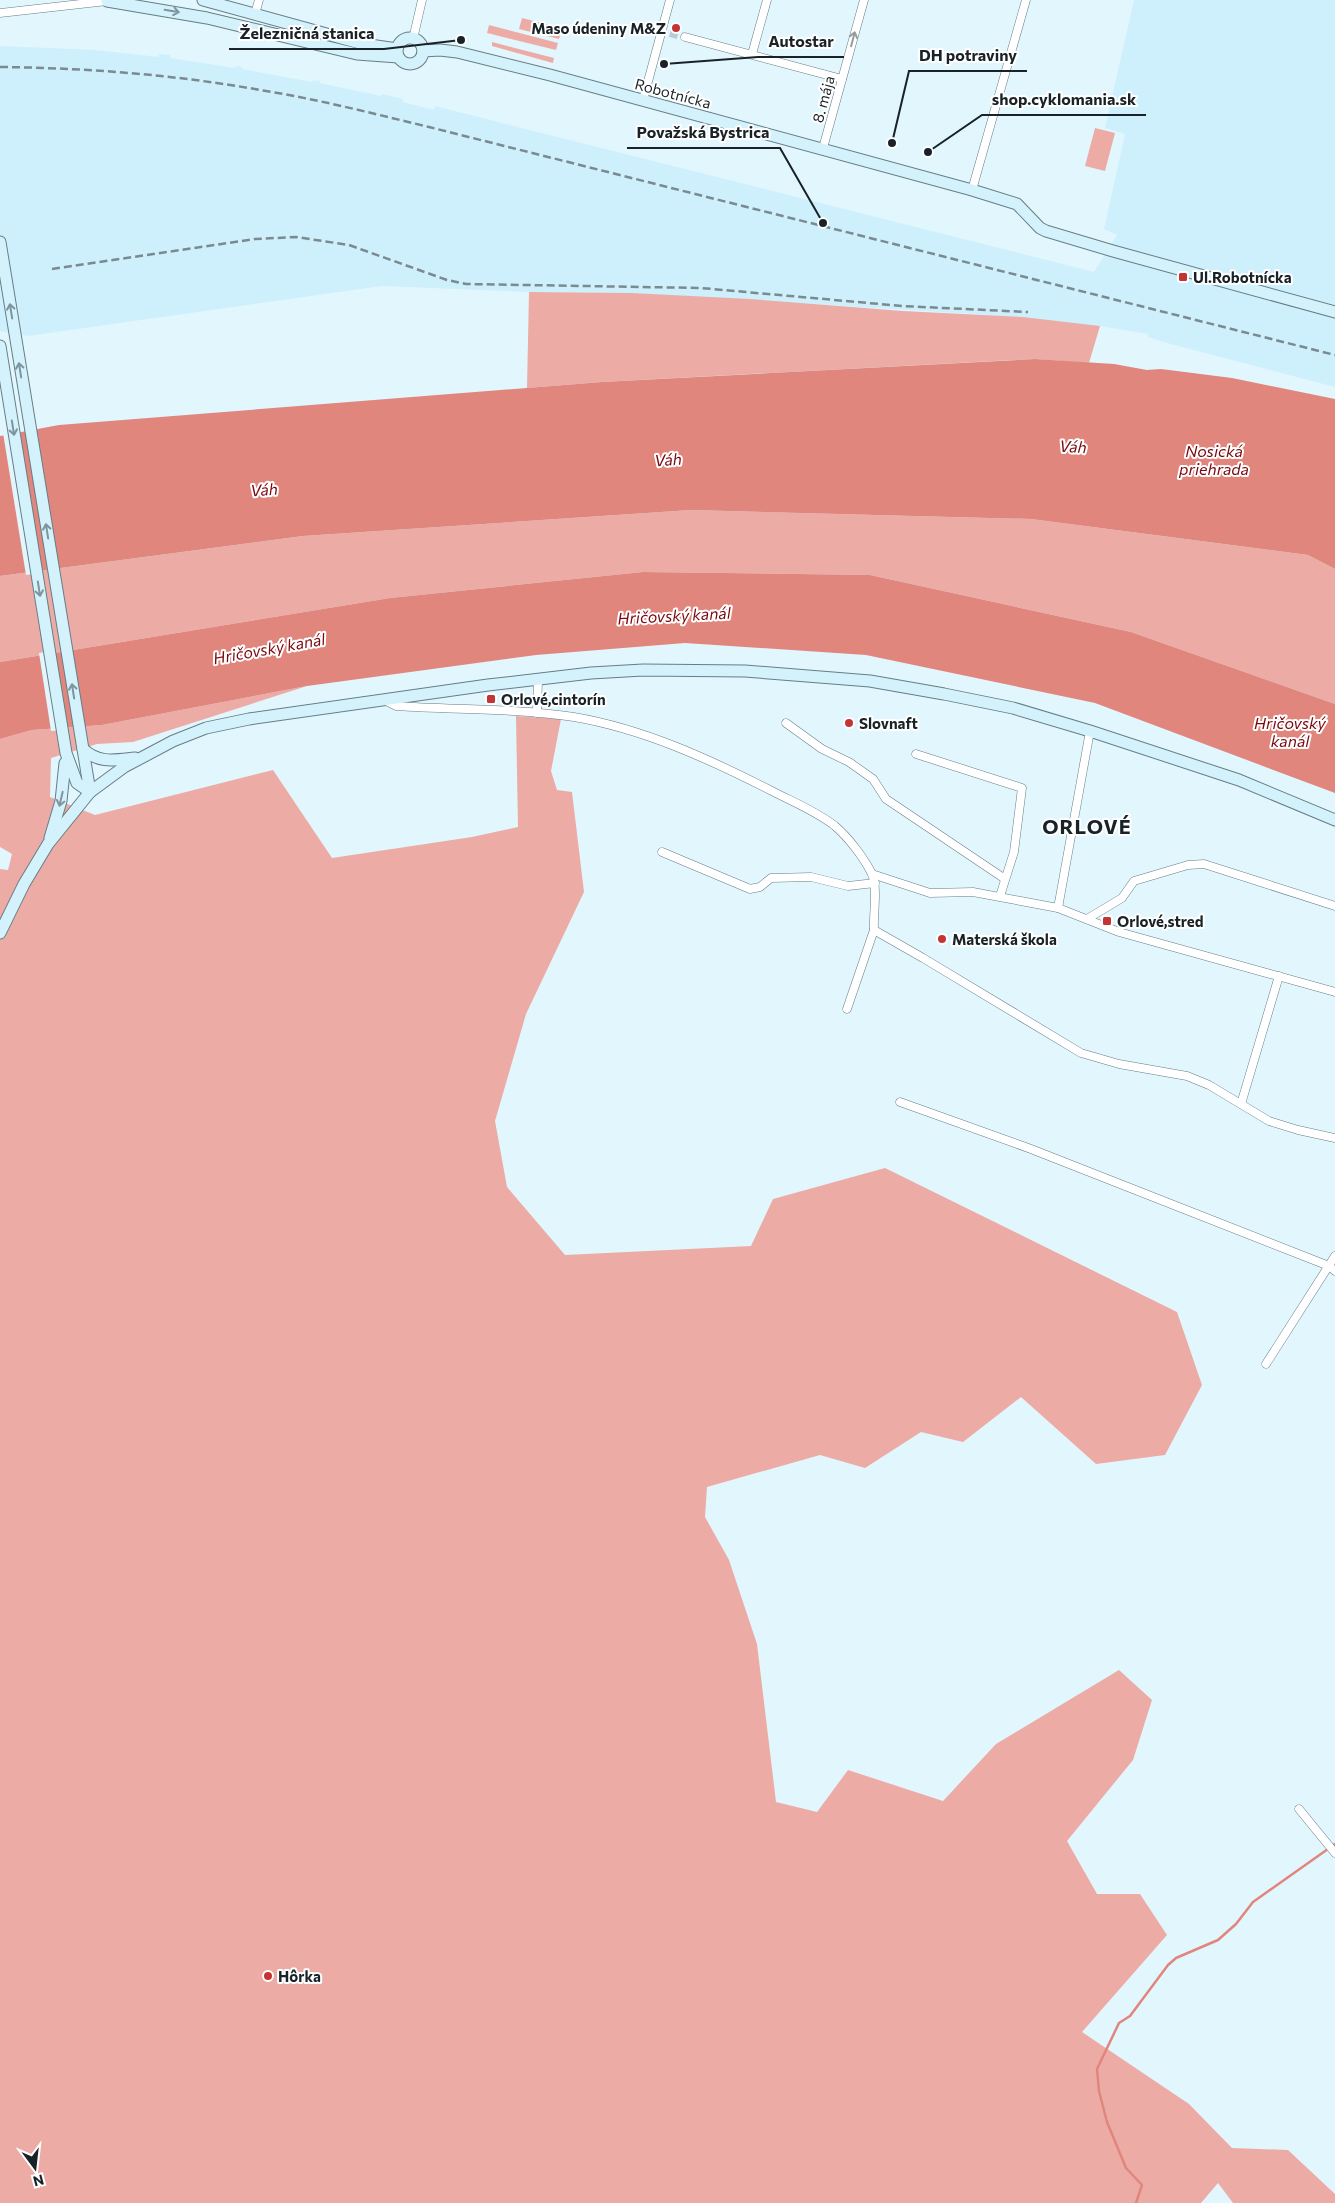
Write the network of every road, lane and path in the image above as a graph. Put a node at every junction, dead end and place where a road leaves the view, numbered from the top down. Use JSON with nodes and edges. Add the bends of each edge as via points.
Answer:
{"nodes":[{"id":1,"x":108,"y":0,"type":"edge"},
{"id":2,"x":203,"y":0,"type":"edge"},
{"id":3,"x":258,"y":0,"type":"edge"},
{"id":4,"x":422,"y":0,"type":"edge"},
{"id":5,"x":670,"y":0,"type":"edge"},
{"id":6,"x":767,"y":0,"type":"edge"},
{"id":7,"x":864,"y":0,"type":"edge"},
{"id":8,"x":1026,"y":0,"type":"edge"},
{"id":9,"x":0,"y":13,"type":"edge"},
{"id":10,"x":255,"y":14,"type":"junction"},
{"id":11,"x":661,"y":31,"type":"junction"},
{"id":12,"x":670,"y":33,"type":"tunnel mouth"},
{"id":13,"x":685,"y":37,"type":"tunnel mouth"},
{"id":14,"x":413,"y":39,"type":"junction"},
{"id":15,"x":423,"y":51,"type":"junction"},
{"id":16,"x":398,"y":53,"type":"junction"},
{"id":17,"x":752,"y":54,"type":"junction"},
{"id":18,"x":842,"y":79,"type":"junction"},
{"id":19,"x":643,"y":100,"type":"junction"},
{"id":20,"x":824,"y":148,"type":"junction"},
{"id":21,"x":972,"y":190,"type":"junction"},
{"id":22,"x":0,"y":242,"type":"edge"},
{"id":23,"x":1335,"y":312,"type":"edge"},
{"id":24,"x":0,"y":346,"type":"edge"},
{"id":25,"x":538,"y":679,"type":"junction"},
{"id":26,"x":383,"y":699,"type":"junction"},
{"id":27,"x":537,"y":713,"type":"junction"},
{"id":28,"x":786,"y":723,"type":"dead end"},
{"id":29,"x":1090,"y":732,"type":"junction"},
{"id":30,"x":82,"y":744,"type":"junction"},
{"id":31,"x":65,"y":748,"type":"junction"},
{"id":32,"x":916,"y":754,"type":"dead end"},
{"id":33,"x":141,"y":757,"type":"junction"},
{"id":34,"x":90,"y":792,"type":"junction"},
{"id":35,"x":1335,"y":820,"type":"edge"},
{"id":36,"x":48,"y":844,"type":"junction"},
{"id":37,"x":662,"y":852,"type":"dead end"},
{"id":38,"x":872,"y":874,"type":"junction"},
{"id":39,"x":1004,"y":878,"type":"junction"},
{"id":40,"x":875,"y":883,"type":"junction"},
{"id":41,"x":1000,"y":896,"type":"junction"},
{"id":42,"x":1335,"y":906,"type":"edge"},
{"id":43,"x":1058,"y":908,"type":"junction"},
{"id":44,"x":1087,"y":919,"type":"junction"},
{"id":45,"x":874,"y":930,"type":"junction"},
{"id":46,"x":0,"y":933,"type":"edge"},
{"id":47,"x":1279,"y":976,"type":"junction"},
{"id":48,"x":1335,"y":992,"type":"edge"},
{"id":49,"x":847,"y":1009,"type":"dead end"},
{"id":50,"x":900,"y":1102,"type":"dead end"},
{"id":51,"x":1241,"y":1104,"type":"junction"},
{"id":52,"x":1335,"y":1138,"type":"edge"},
{"id":53,"x":1335,"y":1256,"type":"edge"},
{"id":54,"x":1332,"y":1268,"type":"edge"},
{"id":55,"x":1266,"y":1364,"type":"dead end"},
{"id":56,"x":1298,"y":1809,"type":"dead end"},
{"id":57,"x":1335,"y":1853,"type":"edge"}],
"edges":[{"from":1,"to":9,"type":"street"},
{"from":1,"to":16,"type":"main road","one_way":true,"via":[[198,16],[357,54]]},
{"from":2,"to":10,"type":"main road"},
{"from":3,"to":10,"type":"street"},
{"from":4,"to":14,"type":"street"},
{"from":5,"to":11,"type":"street"},
{"from":6,"to":17,"type":"street"},
{"from":18,"to":7,"type":"street","name":"8. mája","one_way":true},
{"from":8,"to":21,"type":"street"},
{"from":10,"to":16,"type":"main road"},
{"from":11,"to":12,"type":"street"},
{"from":11,"to":19,"type":"street"},
{"from":13,"to":17,"type":"street"},
{"from":14,"to":15,"type":"main road","via":[[420,43]]},
{"from":14,"to":16,"type":"main road","via":[[405,39]]},
{"from":15,"to":16,"type":"main road","via":[[413,64],[404,63]]},
{"from":15,"to":19,"type":"main road","name":"Robotnícka","via":[[457,52]]},
{"from":17,"to":18,"type":"street"},
{"from":18,"to":20,"type":"street","name":"8. mája"},
{"from":19,"to":20,"type":"main road","name":"Robotnícka"},
{"from":20,"to":21,"type":"main road","name":"Robotnícka"},
{"from":21,"to":23,"type":"main road","name":"Robotnícka","via":[[1017,204],[1046,231]]},
{"from":30,"to":22,"type":"main road","one_way":true},
{"from":24,"to":31,"type":"main road","one_way":true},
{"from":25,"to":26,"type":"main road"},
{"from":25,"to":27,"type":"street"},
{"from":25,"to":29,"type":"main road","via":[[608,672],[699,670],[870,682],[1013,708]]},
{"from":26,"to":27,"type":"street","via":[[396,706]]},
{"from":26,"to":33,"type":"main road","via":[[214,726]]},
{"from":27,"to":38,"type":"street","via":[[610,725],[659,739],[722,766],[836,827]]},
{"from":28,"to":39,"type":"street","via":[[822,749],[850,762],[873,779],[886,800]]},
{"from":29,"to":35,"type":"main road","via":[[1239,780]]},
{"from":29,"to":43,"type":"street"},
{"from":30,"to":33,"type":"main road","via":[[93,758],[105,761]]},
{"from":30,"to":34,"type":"main road"},
{"from":31,"to":34,"type":"main road","via":[[77,784]]},
{"from":31,"to":36,"type":"main road","one_way":true,"via":[[61,801]]},
{"from":32,"to":39,"type":"street","via":[[1022,788],[1014,852]]},
{"from":33,"to":34,"type":"main road"},
{"from":34,"to":36,"type":"main road"},
{"from":36,"to":46,"type":"main road"},
{"from":37,"to":40,"type":"street","via":[[750,889],[760,887],[771,878],[811,877],[848,886]]},
{"from":38,"to":40,"type":"street"},
{"from":38,"to":41,"type":"street","via":[[930,893],[973,892]]},
{"from":39,"to":41,"type":"street"},
{"from":40,"to":45,"type":"street"},
{"from":41,"to":43,"type":"street"},
{"from":42,"to":44,"type":"street","via":[[1204,864],[1188,864],[1134,881],[1122,898]]},
{"from":43,"to":44,"type":"street"},
{"from":44,"to":47,"type":"street","via":[[1119,932]]},
{"from":45,"to":49,"type":"street"},
{"from":45,"to":51,"type":"street","via":[[1080,1053],[1119,1064],[1187,1076]]},
{"from":47,"to":48,"type":"street"},
{"from":47,"to":51,"type":"street"},
{"from":50,"to":54,"type":"street","via":[[1031,1149]]},
{"from":51,"to":52,"type":"street","via":[[1269,1121]]},
{"from":53,"to":54,"type":"street"},
{"from":54,"to":55,"type":"street"},
{"from":56,"to":57,"type":"street"}]}
